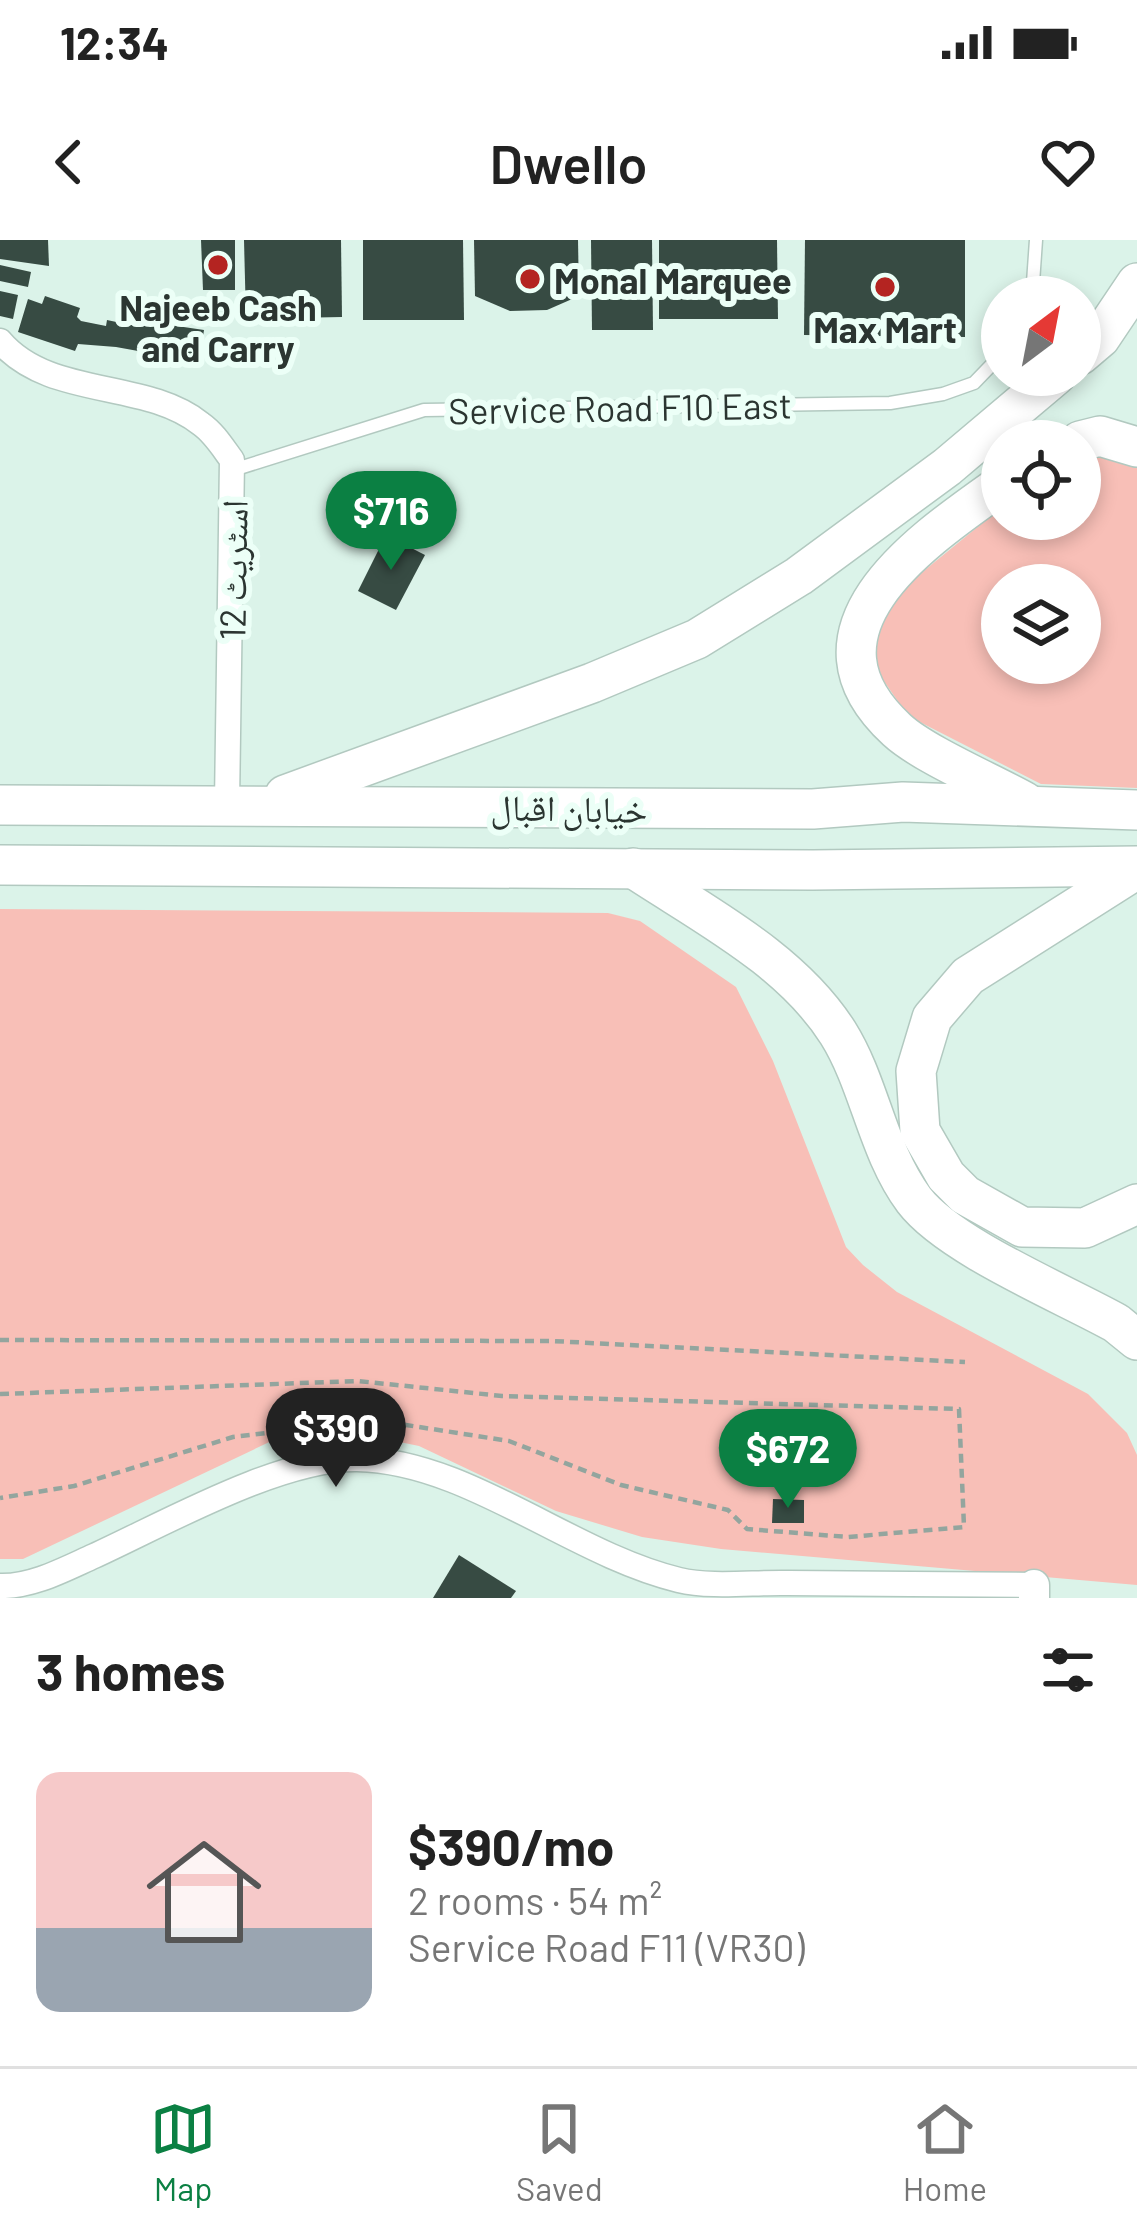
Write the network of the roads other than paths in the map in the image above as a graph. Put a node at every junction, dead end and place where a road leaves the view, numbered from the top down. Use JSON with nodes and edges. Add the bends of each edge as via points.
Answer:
{"nodes":[{"id":1,"x":1036,"y":240,"type":"edge"},
{"id":2,"x":1033,"y":276,"type":"edge"},
{"id":3,"x":1137,"y":283,"type":"edge"},
{"id":4,"x":1101,"y":337,"type":"edge"},
{"id":5,"x":0,"y":341,"type":"edge"},
{"id":6,"x":981,"y":376,"type":"edge"},
{"id":7,"x":1031,"y":396,"type":"edge"},
{"id":8,"x":1101,"y":436,"type":"edge"},
{"id":9,"x":1137,"y":447,"type":"edge"},
{"id":10,"x":233,"y":470,"type":"junction"},
{"id":11,"x":981,"y":499,"type":"edge"},
{"id":12,"x":245,"y":803,"type":"junction"},
{"id":13,"x":0,"y":805,"type":"edge"},
{"id":14,"x":1034,"y":807,"type":"junction"},
{"id":15,"x":1137,"y":811,"type":"edge"},
{"id":16,"x":0,"y":865,"type":"edge"},
{"id":17,"x":1137,"y":867,"type":"edge"},
{"id":18,"x":633,"y":868,"type":"junction"},
{"id":19,"x":1137,"y":1204,"type":"edge"},
{"id":20,"x":1137,"y":1340,"type":"edge"},
{"id":21,"x":0,"y":1586,"type":"edge"},
{"id":22,"x":31,"y":1590,"type":"edge"},
{"id":23,"x":683,"y":1590,"type":"edge"},
{"id":24,"x":1034,"y":1592,"type":"edge"}],
"edges":[{"from":1,"to":2,"type":"lane"},
{"from":3,"to":4,"type":"main road"},
{"from":5,"to":10,"type":"street","name":"اسٹریٹ 12","via":[[47,372],[188,415],[218,442]]},
{"from":6,"to":10,"type":"lane","name":"Service Road F10 East","via":[[943,394],[890,403],[424,410]]},
{"from":7,"to":12,"type":"main road","via":[[800,576],[697,639]]},
{"from":8,"to":9,"type":"main road"},
{"from":10,"to":12,"type":"street","name":"اسٹریٹ 12"},
{"from":11,"to":14,"type":"main road","via":[[877,590],[855,634],[856,661],[876,707],[901,733]]},
{"from":12,"to":13,"type":"main road","name":"خیابان اقبال"},
{"from":12,"to":14,"type":"main road","name":"خیابان اقبال"},
{"from":14,"to":15,"type":"main road","name":"خیابان اقبال"},
{"from":16,"to":18,"type":"main road","name":"خیابان اقبال"},
{"from":17,"to":18,"type":"main road","name":"خیابان اقبال"},
{"from":17,"to":19,"type":"main road","via":[[968,976],[932,1018],[916,1071],[920,1131],[965,1195],[1022,1227],[1085,1228]]},
{"from":18,"to":20,"type":"main road","via":[[754,948],[812,998],[840,1037],[914,1200],[956,1238]]},
{"from":21,"to":22,"type":"street"},
{"from":22,"to":23,"type":"street","via":[[263,1479],[316,1461],[362,1459],[476,1490]]},
{"from":23,"to":24,"type":"street"}]}
